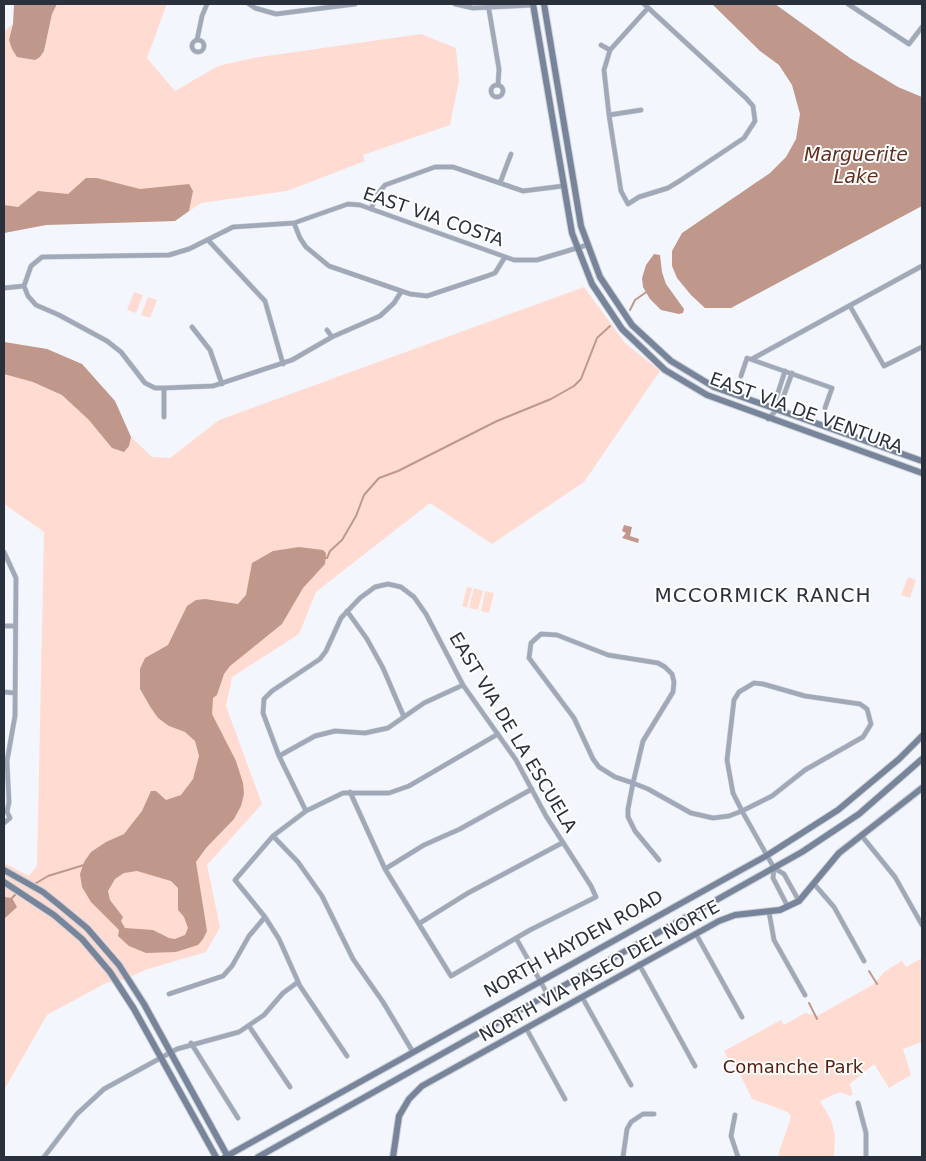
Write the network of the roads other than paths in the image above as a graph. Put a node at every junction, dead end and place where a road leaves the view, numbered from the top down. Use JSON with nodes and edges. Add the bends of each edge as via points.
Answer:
{"nodes":[{"id":1,"x":207,"y":4,"type":"edge"},
{"id":2,"x":249,"y":4,"type":"edge"},
{"id":3,"x":355,"y":4,"type":"edge"},
{"id":4,"x":455,"y":4,"type":"edge"},
{"id":5,"x":504,"y":4,"type":"edge"},
{"id":6,"x":535,"y":4,"type":"edge"},
{"id":7,"x":544,"y":4,"type":"edge"},
{"id":8,"x":644,"y":4,"type":"edge"},
{"id":9,"x":848,"y":4,"type":"edge"},
{"id":10,"x":488,"y":5,"type":"edge"},
{"id":11,"x":331,"y":6,"type":"edge"},
{"id":12,"x":648,"y":8,"type":"junction"},
{"id":13,"x":922,"y":27,"type":"edge"},
{"id":14,"x":197,"y":40,"type":"dead end"},
{"id":15,"x":601,"y":45,"type":"dead end"},
{"id":16,"x":610,"y":50,"type":"junction"},
{"id":17,"x":498,"y":85,"type":"dead end"},
{"id":18,"x":641,"y":110,"type":"dead end"},
{"id":19,"x":609,"y":116,"type":"junction"},
{"id":20,"x":511,"y":154,"type":"dead end"},
{"id":21,"x":500,"y":183,"type":"junction"},
{"id":22,"x":563,"y":186,"type":"junction"},
{"id":23,"x":371,"y":210,"type":"junction"},
{"id":24,"x":294,"y":223,"type":"junction"},
{"id":25,"x":208,"y":240,"type":"junction"},
{"id":26,"x":587,"y":245,"type":"junction"},
{"id":27,"x":577,"y":248,"type":"junction"},
{"id":28,"x":505,"y":257,"type":"junction"},
{"id":29,"x":922,"y":266,"type":"edge"},
{"id":30,"x":24,"y":286,"type":"junction"},
{"id":31,"x":4,"y":288,"type":"edge"},
{"id":32,"x":401,"y":292,"type":"junction"},
{"id":33,"x":850,"y":306,"type":"junction"},
{"id":34,"x":192,"y":327,"type":"dead end"},
{"id":35,"x":327,"y":330,"type":"dead end"},
{"id":36,"x":332,"y":337,"type":"junction"},
{"id":37,"x":922,"y":346,"type":"edge"},
{"id":38,"x":752,"y":359,"type":"junction"},
{"id":39,"x":283,"y":364,"type":"junction"},
{"id":40,"x":785,"y":371,"type":"junction"},
{"id":41,"x":792,"y":374,"type":"junction"},
{"id":42,"x":742,"y":376,"type":"dead end"},
{"id":43,"x":222,"y":384,"type":"junction"},
{"id":44,"x":164,"y":388,"type":"junction"},
{"id":45,"x":825,"y":408,"type":"dead end"},
{"id":46,"x":775,"y":410,"type":"junction"},
{"id":47,"x":164,"y":417,"type":"dead end"},
{"id":48,"x":768,"y":419,"type":"junction"},
{"id":49,"x":922,"y":461,"type":"edge"},
{"id":50,"x":922,"y":473,"type":"edge"},
{"id":51,"x":4,"y":552,"type":"edge"},
{"id":52,"x":347,"y":611,"type":"junction"},
{"id":53,"x":4,"y":626,"type":"edge"},
{"id":54,"x":15,"y":626,"type":"junction"},
{"id":55,"x":463,"y":686,"type":"junction"},
{"id":56,"x":4,"y":692,"type":"edge"},
{"id":57,"x":15,"y":693,"type":"junction"},
{"id":58,"x":404,"y":717,"type":"junction"},
{"id":59,"x":498,"y":734,"type":"junction"},
{"id":60,"x":922,"y":736,"type":"edge"},
{"id":61,"x":5,"y":755,"type":"edge"},
{"id":62,"x":279,"y":756,"type":"junction"},
{"id":63,"x":922,"y":759,"type":"edge"},
{"id":64,"x":633,"y":783,"type":"junction"},
{"id":65,"x":922,"y":788,"type":"edge"},
{"id":66,"x":532,"y":789,"type":"junction"},
{"id":67,"x":350,"y":792,"type":"junction"},
{"id":68,"x":5,"y":811,"type":"edge"},
{"id":69,"x":306,"y":811,"type":"junction"},
{"id":70,"x":742,"y":811,"type":"junction"},
{"id":71,"x":4,"y":823,"type":"edge"},
{"id":72,"x":862,"y":835,"type":"junction"},
{"id":73,"x":273,"y":836,"type":"junction"},
{"id":74,"x":562,"y":842,"type":"junction"},
{"id":75,"x":766,"y":856,"type":"junction"},
{"id":76,"x":659,"y":860,"type":"dead end"},
{"id":77,"x":774,"y":868,"type":"junction"},
{"id":78,"x":385,"y":869,"type":"junction"},
{"id":79,"x":4,"y":870,"type":"edge"},
{"id":80,"x":4,"y":882,"type":"edge"},
{"id":81,"x":815,"y":885,"type":"junction"},
{"id":82,"x":799,"y":902,"type":"junction"},
{"id":83,"x":788,"y":908,"type":"junction"},
{"id":84,"x":769,"y":912,"type":"junction"},
{"id":85,"x":265,"y":917,"type":"junction"},
{"id":86,"x":420,"y":923,"type":"junction"},
{"id":87,"x":922,"y":925,"type":"edge"},
{"id":88,"x":696,"y":934,"type":"junction"},
{"id":89,"x":516,"y":938,"type":"junction"},
{"id":90,"x":864,"y":961,"type":"dead end"},
{"id":91,"x":639,"y":964,"type":"junction"},
{"id":92,"x":540,"y":981,"type":"junction"},
{"id":93,"x":298,"y":982,"type":"junction"},
{"id":94,"x":169,"y":994,"type":"dead end"},
{"id":95,"x":805,"y":995,"type":"dead end"},
{"id":96,"x":548,"y":996,"type":"junction"},
{"id":97,"x":582,"y":997,"type":"junction"},
{"id":98,"x":742,"y":1017,"type":"dead end"},
{"id":99,"x":249,"y":1026,"type":"junction"},
{"id":100,"x":526,"y":1028,"type":"junction"},
{"id":101,"x":191,"y":1043,"type":"junction"},
{"id":102,"x":171,"y":1052,"type":"junction"},
{"id":103,"x":412,"y":1052,"type":"junction"},
{"id":104,"x":347,"y":1056,"type":"dead end"},
{"id":105,"x":160,"y":1057,"type":"junction"},
{"id":106,"x":695,"y":1066,"type":"dead end"},
{"id":107,"x":631,"y":1085,"type":"dead end"},
{"id":108,"x":290,"y":1087,"type":"dead end"},
{"id":109,"x":565,"y":1099,"type":"dead end"},
{"id":110,"x":858,"y":1103,"type":"dead end"},
{"id":111,"x":654,"y":1114,"type":"dead end"},
{"id":112,"x":735,"y":1114,"type":"dead end"},
{"id":113,"x":238,"y":1118,"type":"dead end"},
{"id":114,"x":44,"y":1157,"type":"edge"},
{"id":115,"x":216,"y":1157,"type":"edge"},
{"id":116,"x":227,"y":1157,"type":"edge"},
{"id":117,"x":258,"y":1157,"type":"edge"},
{"id":118,"x":393,"y":1157,"type":"edge"},
{"id":119,"x":623,"y":1157,"type":"edge"},
{"id":120,"x":738,"y":1157,"type":"edge"},
{"id":121,"x":866,"y":1157,"type":"edge"}],
"edges":[{"from":1,"to":14,"type":"street"},
{"from":2,"to":11,"type":"street","via":[[276,14]]},
{"from":3,"to":11,"type":"street"},
{"from":4,"to":10,"type":"street","via":[[473,8]]},
{"from":5,"to":6,"type":"street","via":[[511,7]]},
{"from":5,"to":10,"type":"street"},
{"from":6,"to":22,"type":"main road","name":"EAST VIA DE VENTURA"},
{"from":7,"to":26,"type":"main road","name":"EAST VIA DE VENTURA","via":[[578,210]]},
{"from":8,"to":12,"type":"street"},
{"from":9,"to":13,"type":"street","via":[[909,44]]},
{"from":10,"to":17,"type":"street","via":[[499,69]]},
{"from":12,"to":16,"type":"street"},
{"from":12,"to":19,"type":"street","via":[[746,98],[755,115],[753,126],[739,142],[675,184],[639,196],[628,204],[621,191]]},
{"from":15,"to":16,"type":"street"},
{"from":16,"to":19,"type":"street","via":[[604,70]]},
{"from":18,"to":19,"type":"street"},
{"from":20,"to":21,"type":"street"},
{"from":21,"to":22,"type":"street","via":[[523,191]]},
{"from":21,"to":23,"type":"street","via":[[453,167],[435,167],[385,185],[376,195]]},
{"from":22,"to":27,"type":"main road","name":"EAST VIA DE VENTURA"},
{"from":23,"to":24,"type":"street","name":"EAST VIA COSTA","via":[[348,204]]},
{"from":23,"to":28,"type":"street","name":"EAST VIA COSTA"},
{"from":24,"to":25,"type":"street","name":"EAST VIA COSTA","via":[[233,227]]},
{"from":24,"to":32,"type":"street","via":[[306,247],[329,266]]},
{"from":25,"to":30,"type":"street","name":"EAST VIA COSTA","via":[[169,255],[50,256],[31,266]]},
{"from":25,"to":39,"type":"street","via":[[265,301]]},
{"from":26,"to":27,"type":"street","name":"EAST VIA COSTA"},
{"from":26,"to":46,"type":"main road","name":"EAST VIA DE VENTURA","via":[[615,302],[654,347],[702,381]]},
{"from":27,"to":28,"type":"street","name":"EAST VIA COSTA","via":[[532,261]]},
{"from":27,"to":48,"type":"main road","name":"EAST VIA DE VENTURA","via":[[592,284],[609,312],[649,357],[695,389]]},
{"from":28,"to":32,"type":"street","via":[[495,273],[427,296]]},
{"from":29,"to":33,"type":"street"},
{"from":30,"to":31,"type":"street"},
{"from":30,"to":44,"type":"street","via":[[36,305],[107,340],[121,352],[145,383]]},
{"from":32,"to":36,"type":"street","via":[[380,316]]},
{"from":33,"to":37,"type":"street","via":[[884,366]]},
{"from":33,"to":38,"type":"street"},
{"from":34,"to":43,"type":"street","via":[[210,350]]},
{"from":35,"to":36,"type":"street"},
{"from":36,"to":39,"type":"street"},
{"from":38,"to":40,"type":"street"},
{"from":38,"to":42,"type":"street","via":[[747,358]]},
{"from":39,"to":43,"type":"street"},
{"from":40,"to":41,"type":"street"},
{"from":40,"to":46,"type":"street"},
{"from":41,"to":45,"type":"street","via":[[832,388]]},
{"from":41,"to":46,"type":"street","via":[[780,406]]},
{"from":43,"to":44,"type":"street"},
{"from":44,"to":47,"type":"street"},
{"from":46,"to":48,"type":"street"},
{"from":46,"to":49,"type":"main road","name":"EAST VIA DE VENTURA"},
{"from":48,"to":50,"type":"main road","name":"EAST VIA DE VENTURA"},
{"from":51,"to":54,"type":"street","via":[[16,578]]},
{"from":52,"to":55,"type":"street","name":"EAST VIA DE LA ESCUELA","via":[[375,587],[388,584],[400,587],[414,597],[426,614]]},
{"from":52,"to":58,"type":"street","via":[[379,661]]},
{"from":52,"to":62,"type":"street","via":[[320,659],[264,699],[262,713]]},
{"from":53,"to":54,"type":"street"},
{"from":54,"to":57,"type":"street"},
{"from":55,"to":58,"type":"street","via":[[424,703]]},
{"from":55,"to":59,"type":"street","name":"EAST VIA DE LA ESCUELA"},
{"from":56,"to":57,"type":"street"},
{"from":57,"to":61,"type":"street","via":[[15,716]]},
{"from":58,"to":62,"type":"street","via":[[378,732],[335,731],[315,736]]},
{"from":59,"to":66,"type":"street","name":"EAST VIA DE LA ESCUELA"},
{"from":59,"to":67,"type":"street","via":[[409,786],[389,793]]},
{"from":60,"to":75,"type":"main road","name":"NORTH HAYDEN ROAD","via":[[838,810]]},
{"from":61,"to":68,"type":"street","via":[[9,802]]},
{"from":62,"to":69,"type":"street"},
{"from":63,"to":77,"type":"main road","name":"NORTH HAYDEN ROAD","via":[[832,834]]},
{"from":64,"to":64,"type":"street","via":[[643,740],[673,692],[672,674],[658,664],[608,655],[551,633],[541,634],[529,648],[529,658],[574,718],[593,759],[606,773]]},
{"from":64,"to":70,"type":"street","via":[[691,813],[713,818]]},
{"from":64,"to":76,"type":"street","via":[[628,817],[635,832]]},
{"from":65,"to":72,"type":"main road","name":"NORTH VIA PASEO DEL NORTE"},
{"from":66,"to":74,"type":"street","name":"EAST VIA DE LA ESCUELA"},
{"from":66,"to":78,"type":"street"},
{"from":67,"to":69,"type":"street"},
{"from":67,"to":78,"type":"street"},
{"from":68,"to":71,"type":"street","via":[[10,818]]},
{"from":69,"to":73,"type":"street"},
{"from":70,"to":70,"type":"street","via":[[772,796],[805,770],[863,737],[872,724],[867,709],[860,704],[805,696],[763,684],[754,683],[739,692],[733,705],[727,760],[731,786]]},
{"from":70,"to":75,"type":"street"},
{"from":72,"to":81,"type":"main road","name":"NORTH VIA PASEO DEL NORTE","via":[[839,853]]},
{"from":72,"to":87,"type":"street","via":[[895,877]]},
{"from":73,"to":85,"type":"street","via":[[234,880]]},
{"from":73,"to":103,"type":"street","via":[[298,862],[322,896],[353,959]]},
{"from":74,"to":86,"type":"street"},
{"from":74,"to":89,"type":"street","name":"EAST VIA DE LA ESCUELA","via":[[596,897]]},
{"from":75,"to":77,"type":"street"},
{"from":75,"to":92,"type":"main road","name":"NORTH HAYDEN ROAD"},
{"from":77,"to":82,"type":"street","via":[[784,874]]},
{"from":77,"to":83,"type":"street","via":[[773,878]]},
{"from":77,"to":96,"type":"main road","name":"NORTH HAYDEN ROAD"},
{"from":78,"to":86,"type":"street"},
{"from":79,"to":102,"type":"main road","via":[[43,892],[87,928],[119,965]]},
{"from":80,"to":105,"type":"main road","via":[[54,915],[82,939],[110,972]]},
{"from":81,"to":82,"type":"main road","name":"NORTH VIA PASEO DEL NORTE"},
{"from":81,"to":90,"type":"street","via":[[834,907]]},
{"from":82,"to":83,"type":"main road","name":"NORTH VIA PASEO DEL NORTE"},
{"from":83,"to":84,"type":"main road","name":"NORTH VIA PASEO DEL NORTE"},
{"from":84,"to":88,"type":"main road","name":"NORTH VIA PASEO DEL NORTE","via":[[727,918]]},
{"from":84,"to":95,"type":"street","via":[[774,940]]},
{"from":85,"to":93,"type":"street","via":[[279,939]]},
{"from":85,"to":94,"type":"street","via":[[223,976]]},
{"from":86,"to":89,"type":"street","via":[[451,976]]},
{"from":88,"to":91,"type":"main road","name":"NORTH VIA PASEO DEL NORTE"},
{"from":88,"to":98,"type":"street"},
{"from":89,"to":92,"type":"street"},
{"from":91,"to":97,"type":"main road","name":"NORTH VIA PASEO DEL NORTE"},
{"from":91,"to":106,"type":"street"},
{"from":92,"to":96,"type":"street"},
{"from":92,"to":103,"type":"main road","name":"NORTH HAYDEN ROAD"},
{"from":93,"to":99,"type":"street"},
{"from":93,"to":104,"type":"street"},
{"from":96,"to":117,"type":"main road","name":"NORTH HAYDEN ROAD"},
{"from":97,"to":100,"type":"main road","name":"NORTH VIA PASEO DEL NORTE"},
{"from":97,"to":107,"type":"street"},
{"from":99,"to":101,"type":"street","via":[[226,1036]]},
{"from":99,"to":108,"type":"street"},
{"from":100,"to":109,"type":"street"},
{"from":100,"to":118,"type":"main road","name":"NORTH VIA PASEO DEL NORTE","via":[[417,1090],[399,1116]]},
{"from":101,"to":102,"type":"street"},
{"from":101,"to":113,"type":"street"},
{"from":102,"to":105,"type":"street"},
{"from":102,"to":116,"type":"main road"},
{"from":103,"to":116,"type":"main road","name":"NORTH HAYDEN ROAD"},
{"from":105,"to":114,"type":"street","via":[[104,1089],[77,1114]]},
{"from":105,"to":115,"type":"main road"},
{"from":110,"to":121,"type":"street","via":[[866,1133]]},
{"from":111,"to":119,"type":"street","via":[[643,1114],[631,1122]]},
{"from":112,"to":120,"type":"street","via":[[731,1136]]}]}
